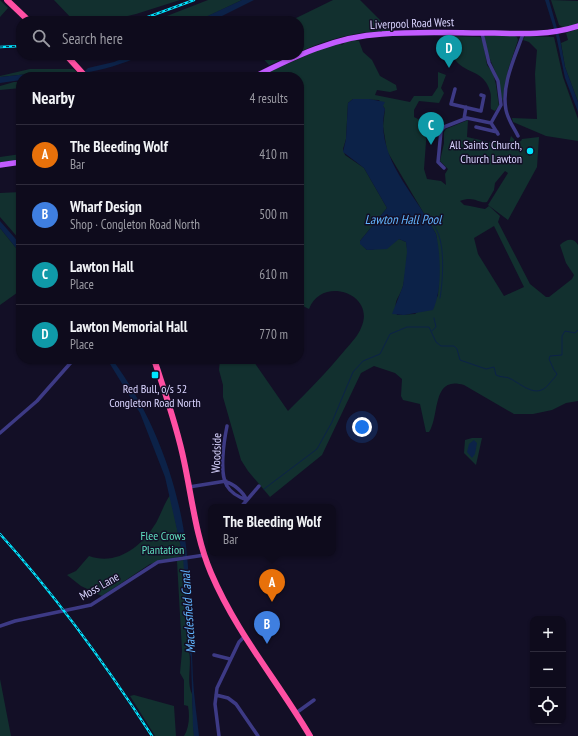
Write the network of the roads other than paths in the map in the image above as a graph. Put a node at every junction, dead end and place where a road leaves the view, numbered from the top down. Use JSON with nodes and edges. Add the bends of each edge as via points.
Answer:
{"nodes":[{"id":1,"x":7,"y":0,"type":"edge"},
{"id":2,"x":25,"y":16,"type":"edge"},
{"id":3,"x":578,"y":26,"type":"edge"},
{"id":4,"x":482,"y":33,"type":"junction"},
{"id":5,"x":523,"y":34,"type":"junction"},
{"id":6,"x":304,"y":54,"type":"edge"},
{"id":7,"x":71,"y":60,"type":"edge"},
{"id":8,"x":291,"y":60,"type":"edge"},
{"id":9,"x":82,"y":72,"type":"edge"},
{"id":10,"x":265,"y":72,"type":"edge"},
{"id":11,"x":455,"y":89,"type":"dead end"},
{"id":12,"x":481,"y":95,"type":"dead end"},
{"id":13,"x":506,"y":102,"type":"junction"},
{"id":14,"x":501,"y":105,"type":"junction"},
{"id":15,"x":466,"y":107,"type":"junction"},
{"id":16,"x":464,"y":119,"type":"junction"},
{"id":17,"x":491,"y":123,"type":"junction"},
{"id":18,"x":476,"y":127,"type":"dead end"},
{"id":19,"x":518,"y":136,"type":"dead end"},
{"id":20,"x":16,"y":163,"type":"edge"},
{"id":21,"x":0,"y":165,"type":"edge"},
{"id":22,"x":444,"y":168,"type":"dead end"},
{"id":23,"x":70,"y":364,"type":"edge"},
{"id":24,"x":156,"y":364,"type":"edge"},
{"id":25,"x":227,"y":426,"type":"dead end"},
{"id":26,"x":0,"y":433,"type":"edge"},
{"id":27,"x":226,"y":482,"type":"junction"},
{"id":28,"x":259,"y":486,"type":"dead end"},
{"id":29,"x":189,"y":487,"type":"junction"},
{"id":30,"x":247,"y":500,"type":"junction"},
{"id":31,"x":244,"y":504,"type":"edge"},
{"id":32,"x":204,"y":555,"type":"junction"},
{"id":33,"x":0,"y":626,"type":"edge"},
{"id":34,"x":244,"y":637,"type":"junction"},
{"id":35,"x":214,"y":654,"type":"dead end"},
{"id":36,"x":230,"y":659,"type":"junction"},
{"id":37,"x":216,"y":695,"type":"junction"},
{"id":38,"x":314,"y":700,"type":"dead end"},
{"id":39,"x":296,"y":713,"type":"junction"},
{"id":40,"x":219,"y":736,"type":"edge"},
{"id":41,"x":258,"y":736,"type":"edge"},
{"id":42,"x":310,"y":736,"type":"edge"}],
"edges":[{"from":1,"to":2,"type":"highway"},
{"from":3,"to":5,"type":"main road","name":"Liverpool Road West","via":[[550,33]]},
{"from":4,"to":5,"type":"main road","name":"Liverpool Road West"},
{"from":4,"to":6,"type":"main road","name":"Liverpool Road West","via":[[358,36]]},
{"from":4,"to":14,"type":"street","via":[[498,82]]},
{"from":5,"to":13,"type":"street","via":[[508,75]]},
{"from":7,"to":9,"type":"highway"},
{"from":8,"to":10,"type":"main road","name":"Liverpool Road West"},
{"from":11,"to":15,"type":"street","via":[[451,104]]},
{"from":12,"to":15,"type":"street","via":[[484,96],[481,111]]},
{"from":13,"to":14,"type":"street"},
{"from":13,"to":19,"type":"street","via":[[508,117]]},
{"from":14,"to":17,"type":"street"},
{"from":15,"to":16,"type":"street"},
{"from":16,"to":17,"type":"street"},
{"from":16,"to":22,"type":"street","via":[[444,127],[441,131],[438,162]]},
{"from":17,"to":18,"type":"street","via":[[498,133]]},
{"from":20,"to":21,"type":"main road"},
{"from":23,"to":26,"type":"street","via":[[37,401]]},
{"from":24,"to":29,"type":"highway","via":[[173,418]]},
{"from":25,"to":27,"type":"street","name":"Woodside","via":[[224,458]]},
{"from":27,"to":29,"type":"street"},
{"from":27,"to":30,"type":"street","via":[[227,486],[242,499]]},
{"from":28,"to":30,"type":"street"},
{"from":29,"to":32,"type":"highway"},
{"from":30,"to":31,"type":"street"},
{"from":32,"to":33,"type":"street","name":"Moss Lane","via":[[151,565],[91,605]]},
{"from":32,"to":34,"type":"highway","via":[[218,589]]},
{"from":34,"to":36,"type":"street"},
{"from":34,"to":39,"type":"highway"},
{"from":35,"to":36,"type":"street"},
{"from":36,"to":37,"type":"street"},
{"from":37,"to":40,"type":"street","via":[[214,704]]},
{"from":37,"to":41,"type":"street","via":[[228,698],[236,704]]},
{"from":38,"to":39,"type":"street"},
{"from":39,"to":42,"type":"highway"}]}
